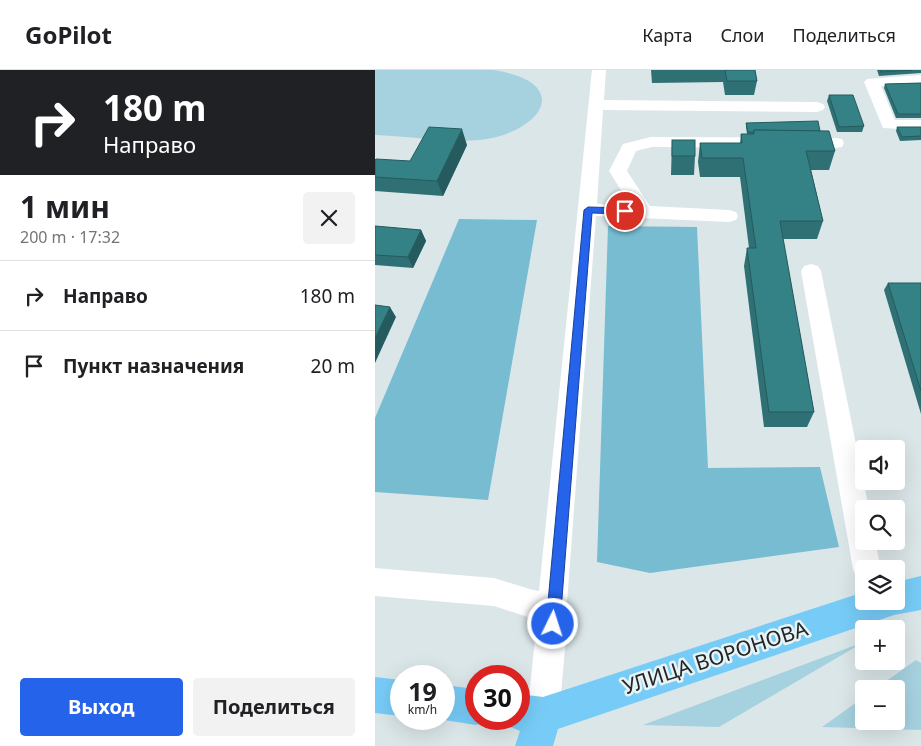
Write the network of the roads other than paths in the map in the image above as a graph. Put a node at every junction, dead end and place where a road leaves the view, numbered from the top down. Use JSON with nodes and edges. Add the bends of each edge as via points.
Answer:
{"nodes":[{"id":1,"x":599,"y":70,"type":"edge"},
{"id":2,"x":921,"y":80,"type":"edge"},
{"id":3,"x":596,"y":105,"type":"junction"},
{"id":4,"x":817,"y":107,"type":"dead end"},
{"id":5,"x":921,"y":125,"type":"edge"},
{"id":6,"x":836,"y":143,"type":"dead end"},
{"id":7,"x":588,"y":210,"type":"junction"},
{"id":8,"x":644,"y":212,"type":"junction"},
{"id":9,"x":729,"y":216,"type":"dead end"},
{"id":10,"x":811,"y":270,"type":"dead end"},
{"id":11,"x":865,"y":560,"type":"edge"},
{"id":12,"x":375,"y":582,"type":"edge"},
{"id":13,"x":921,"y":593,"type":"edge"},
{"id":14,"x":905,"y":596,"type":"edge"},
{"id":15,"x":554,"y":606,"type":"junction"},
{"id":16,"x":856,"y":610,"type":"edge"},
{"id":17,"x":375,"y":695,"type":"edge"},
{"id":18,"x":390,"y":697,"type":"edge"},
{"id":19,"x":532,"y":724,"type":"edge"}],
"edges":[{"from":1,"to":3,"type":"street"},
{"from":2,"to":5,"type":"street","via":[[872,82],[889,125]]},
{"from":3,"to":4,"type":"street"},
{"from":3,"to":7,"type":"street"},
{"from":6,"to":8,"type":"street","via":[[651,142],[629,148],[618,171]]},
{"from":7,"to":8,"type":"street"},
{"from":7,"to":15,"type":"street"},
{"from":8,"to":9,"type":"street"},
{"from":10,"to":11,"type":"street"},
{"from":12,"to":15,"type":"street","via":[[494,592],[533,605]]},
{"from":13,"to":14,"type":"main road","name":"УЛИЦА ВОРОНОВА"},
{"from":15,"to":19,"type":"street"},
{"from":16,"to":19,"type":"main road","name":"УЛИЦА ВОРОНОВА"},
{"from":17,"to":18,"type":"main road"}]}
